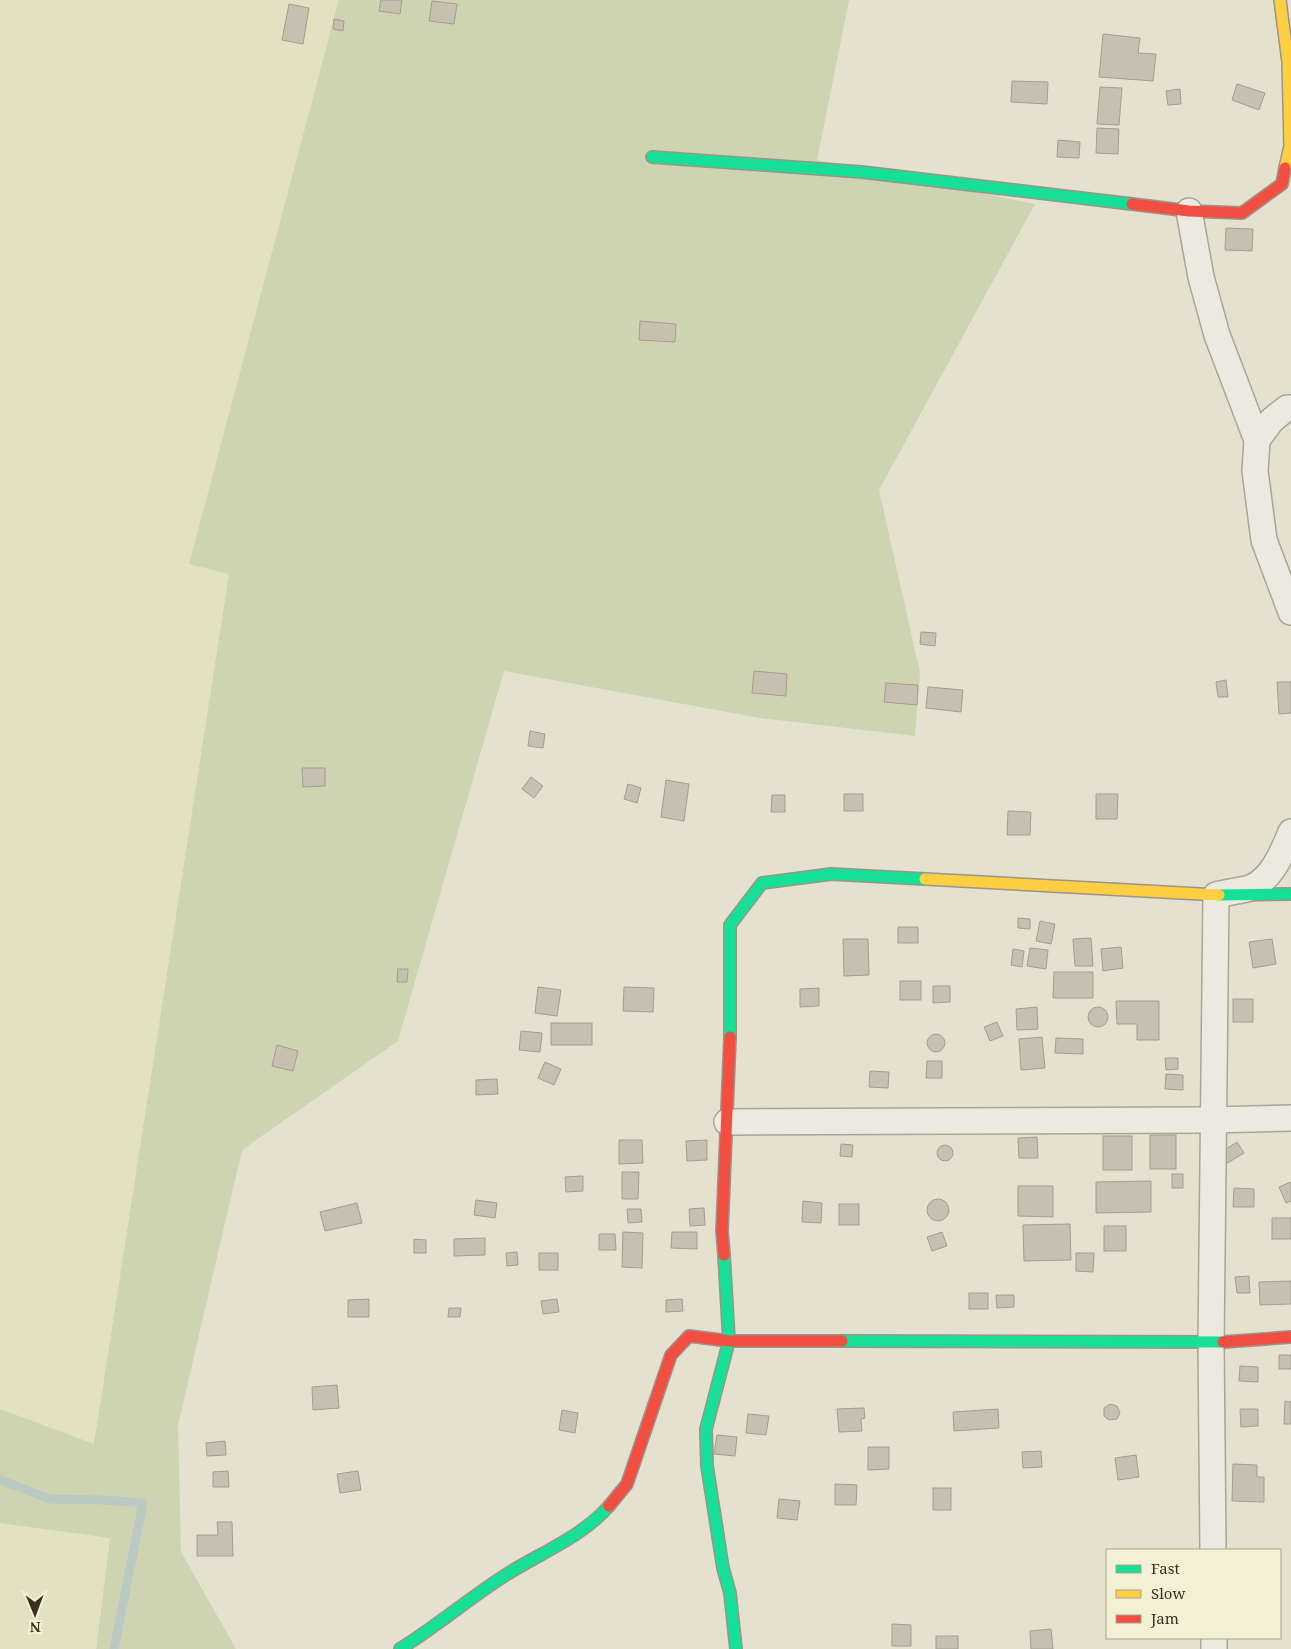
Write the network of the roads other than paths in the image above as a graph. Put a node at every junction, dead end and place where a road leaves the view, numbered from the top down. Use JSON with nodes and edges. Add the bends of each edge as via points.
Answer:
{"nodes":[{"id":1,"x":1280,"y":0,"type":"edge"},
{"id":2,"x":652,"y":157,"type":"dead end"},
{"id":3,"x":1189,"y":211,"type":"junction"},
{"id":4,"x":1291,"y":408,"type":"edge"},
{"id":5,"x":1256,"y":440,"type":"junction"},
{"id":6,"x":1291,"y":612,"type":"edge"},
{"id":7,"x":1291,"y":832,"type":"edge"},
{"id":8,"x":1291,"y":894,"type":"edge"},
{"id":9,"x":1216,"y":895,"type":"junction"},
{"id":10,"x":1291,"y":1118,"type":"edge"},
{"id":11,"x":1212,"y":1120,"type":"junction"},
{"id":12,"x":727,"y":1122,"type":"junction"},
{"id":13,"x":1291,"y":1337,"type":"edge"},
{"id":14,"x":729,"y":1341,"type":"junction"},
{"id":15,"x":1211,"y":1343,"type":"junction"},
{"id":16,"x":1213,"y":1549,"type":"edge"},
{"id":17,"x":400,"y":1649,"type":"edge"},
{"id":18,"x":736,"y":1649,"type":"edge"}],
"edges":[{"from":1,"to":3,"type":"street","via":[[1288,62],[1290,146],[1282,184],[1242,213]]},
{"from":2,"to":3,"type":"street","via":[[862,172]]},
{"from":3,"to":5,"type":"street","via":[[1201,277],[1217,335]]},
{"from":4,"to":5,"type":"street","via":[[1272,420]]},
{"from":5,"to":6,"type":"street","via":[[1255,471],[1264,540]]},
{"from":7,"to":9,"type":"street","via":[[1280,858],[1265,877],[1252,887]]},
{"from":8,"to":9,"type":"street"},
{"from":9,"to":11,"type":"street"},
{"from":9,"to":12,"type":"street","via":[[831,874],[762,883],[730,925]]},
{"from":10,"to":11,"type":"street"},
{"from":11,"to":12,"type":"street"},
{"from":11,"to":15,"type":"street"},
{"from":12,"to":14,"type":"street","via":[[722,1231]]},
{"from":13,"to":15,"type":"street"},
{"from":14,"to":15,"type":"street"},
{"from":14,"to":17,"type":"street","via":[[689,1336],[671,1355],[627,1484],[600,1517],[574,1536],[501,1578]]},
{"from":14,"to":18,"type":"street","via":[[706,1429],[707,1457]]},
{"from":15,"to":16,"type":"street"}]}
